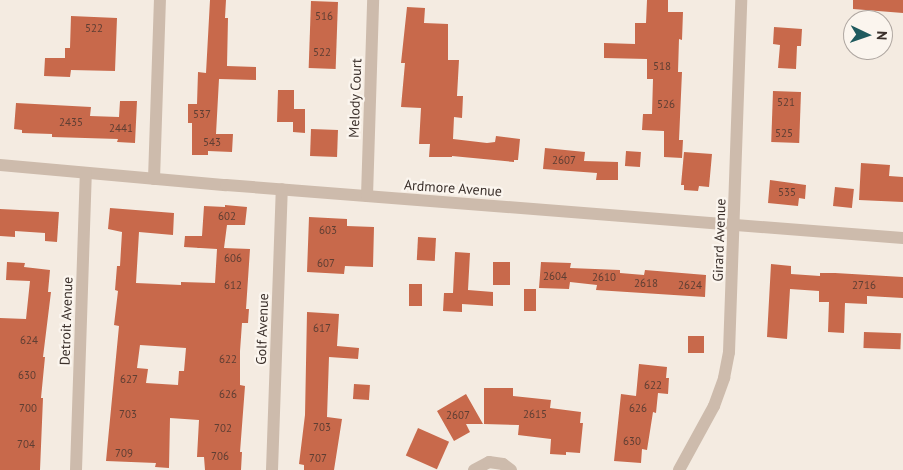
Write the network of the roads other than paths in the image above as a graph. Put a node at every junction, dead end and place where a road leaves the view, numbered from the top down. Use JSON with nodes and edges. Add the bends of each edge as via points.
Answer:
{"nodes":[{"id":1,"x":160,"y":0,"type":"edge"},
{"id":2,"x":373,"y":0,"type":"edge"},
{"id":3,"x":740,"y":0,"type":"edge"},
{"id":4,"x":0,"y":165,"type":"edge"},
{"id":5,"x":86,"y":173,"type":"junction"},
{"id":6,"x":154,"y":179,"type":"junction"},
{"id":7,"x":282,"y":189,"type":"junction"},
{"id":8,"x":367,"y":196,"type":"junction"},
{"id":9,"x":735,"y":225,"type":"junction"},
{"id":10,"x":903,"y":238,"type":"edge"},
{"id":11,"x":76,"y":470,"type":"edge"},
{"id":12,"x":272,"y":470,"type":"edge"},
{"id":13,"x":474,"y":470,"type":"edge"},
{"id":14,"x":511,"y":470,"type":"edge"},
{"id":15,"x":679,"y":470,"type":"edge"}],
"edges":[{"from":1,"to":6,"type":"street"},
{"from":2,"to":8,"type":"street","name":"Melody Court"},
{"from":3,"to":9,"type":"street","name":"Girard Avenue"},
{"from":4,"to":5,"type":"street","name":"Ardmore Avenue"},
{"from":5,"to":6,"type":"street","name":"Ardmore Avenue"},
{"from":5,"to":11,"type":"street","name":"Detroit Avenue"},
{"from":6,"to":7,"type":"street","name":"Ardmore Avenue"},
{"from":7,"to":8,"type":"street","name":"Ardmore Avenue"},
{"from":7,"to":12,"type":"street","name":"Golf Avenue"},
{"from":8,"to":9,"type":"street","name":"Ardmore Avenue"},
{"from":9,"to":10,"type":"street","name":"Ardmore Avenue"},
{"from":9,"to":15,"type":"street","name":"Girard Avenue","via":[[729,352],[724,378],[714,406]]},
{"from":13,"to":14,"type":"street","via":[[489,462],[503,464]]}]}
